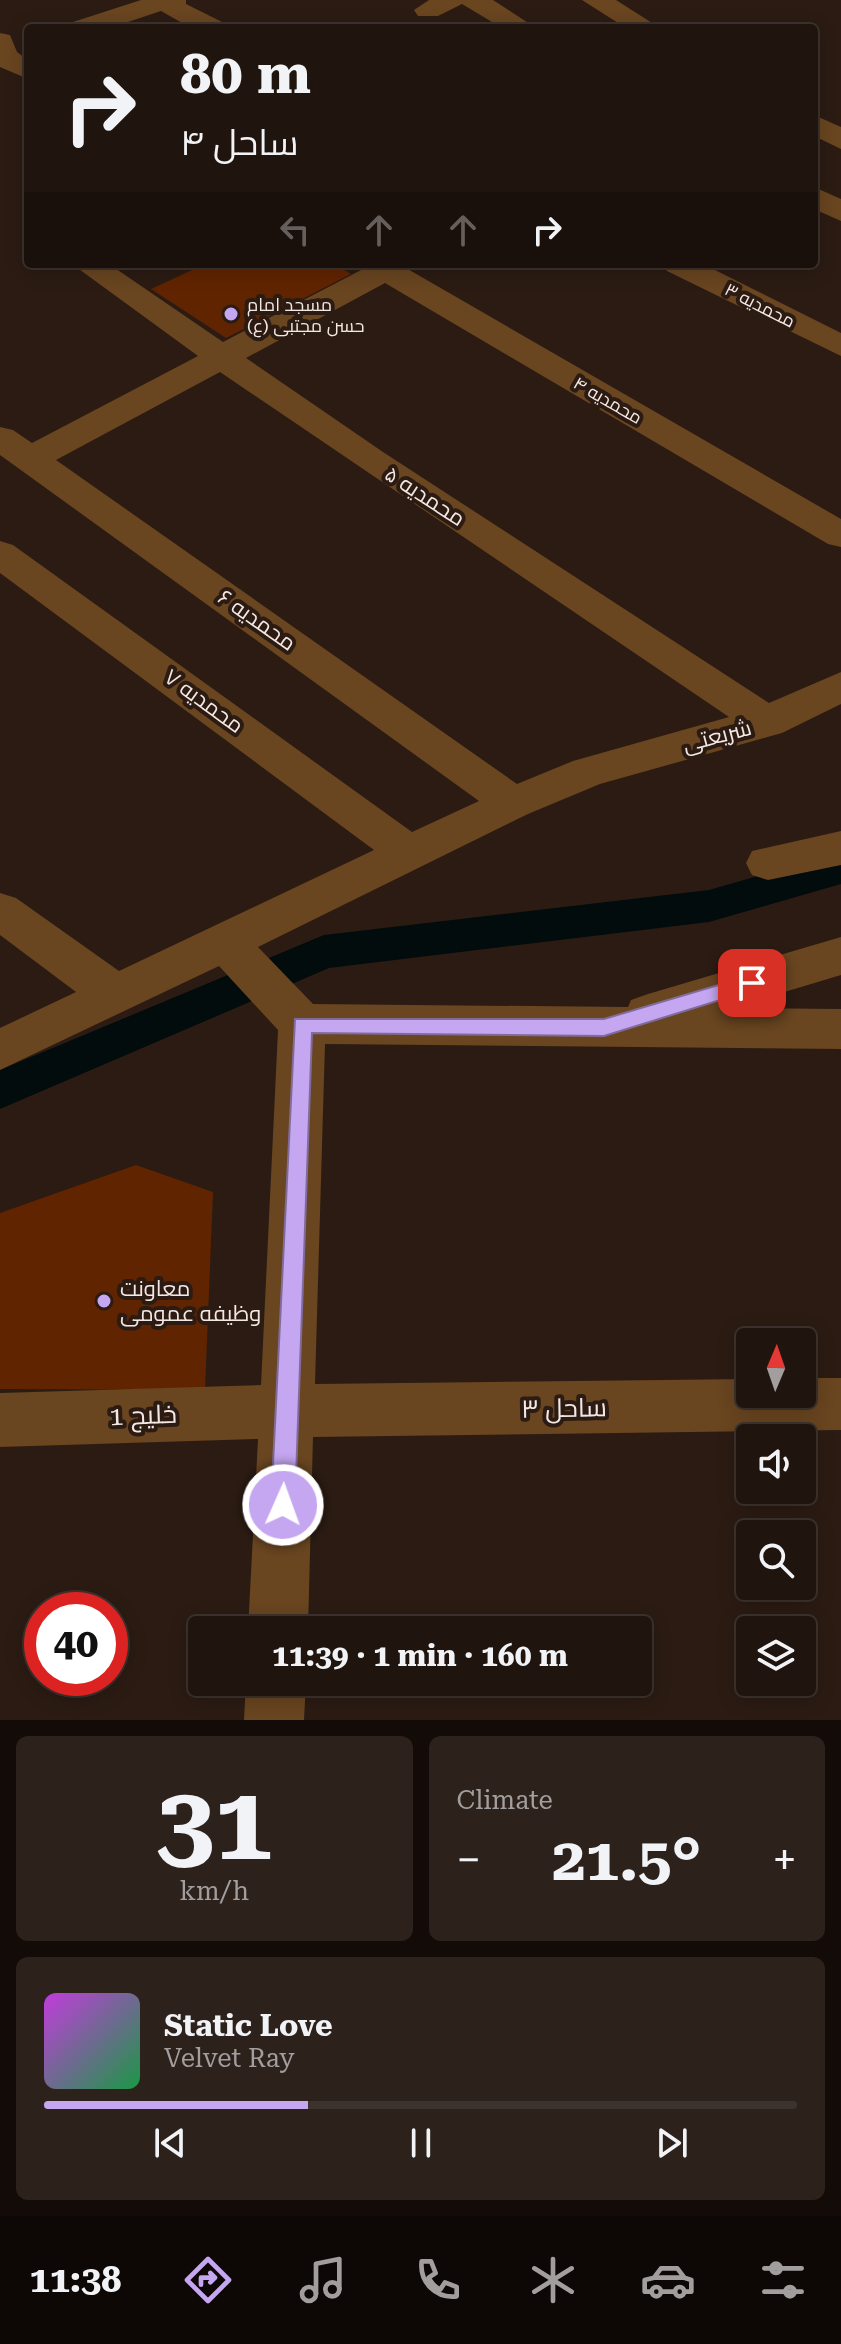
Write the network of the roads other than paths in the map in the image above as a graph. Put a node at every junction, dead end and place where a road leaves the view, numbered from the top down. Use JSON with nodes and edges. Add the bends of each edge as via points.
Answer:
{"nodes":[{"id":1,"x":170,"y":0,"type":"edge"},
{"id":2,"x":596,"y":0,"type":"edge"},
{"id":3,"x":485,"y":7,"type":"edge"},
{"id":4,"x":95,"y":24,"type":"edge"},
{"id":5,"x":204,"y":24,"type":"edge"},
{"id":6,"x":470,"y":24,"type":"edge"},
{"id":7,"x":515,"y":24,"type":"edge"},
{"id":8,"x":639,"y":24,"type":"edge"},
{"id":9,"x":0,"y":41,"type":"edge"},
{"id":10,"x":24,"y":68,"type":"edge"},
{"id":11,"x":818,"y":126,"type":"edge"},
{"id":12,"x":841,"y":140,"type":"edge"},
{"id":13,"x":818,"y":198,"type":"edge"},
{"id":14,"x":841,"y":212,"type":"edge"},
{"id":15,"x":94,"y":268,"type":"edge"},
{"id":16,"x":378,"y":268,"type":"edge"},
{"id":17,"x":382,"y":268,"type":"edge"},
{"id":18,"x":686,"y":268,"type":"edge"},
{"id":19,"x":841,"y":346,"type":"edge"},
{"id":20,"x":219,"y":355,"type":"junction"},
{"id":21,"x":15,"y":448,"type":"edge"},
{"id":22,"x":841,"y":535,"type":"edge"},
{"id":23,"x":0,"y":554,"type":"edge"},
{"id":24,"x":841,"y":687,"type":"edge"},
{"id":25,"x":767,"y":722,"type":"junction"},
{"id":26,"x":513,"y":803,"type":"junction"},
{"id":27,"x":841,"y":848,"type":"edge"},
{"id":28,"x":406,"y":851,"type":"junction"},
{"id":29,"x":768,"y":863,"type":"dead end"},
{"id":30,"x":0,"y":911,"type":"edge"},
{"id":31,"x":227,"y":944,"type":"junction"},
{"id":32,"x":841,"y":956,"type":"edge"},
{"id":33,"x":116,"y":995,"type":"junction"},
{"id":34,"x":301,"y":1024,"type":"junction"},
{"id":35,"x":604,"y":1027,"type":"junction"},
{"id":36,"x":841,"y":1029,"type":"edge"},
{"id":37,"x":0,"y":1050,"type":"edge"},
{"id":38,"x":841,"y":1404,"type":"edge"},
{"id":39,"x":287,"y":1411,"type":"junction"},
{"id":40,"x":0,"y":1420,"type":"edge"},
{"id":41,"x":279,"y":1616,"type":"edge"},
{"id":42,"x":275,"y":1696,"type":"edge"},
{"id":43,"x":274,"y":1720,"type":"edge"}],
"edges":[{"from":1,"to":4,"type":"street"},
{"from":1,"to":5,"type":"street","via":[[172,8]]},
{"from":2,"to":8,"type":"street"},
{"from":3,"to":6,"type":"street"},
{"from":3,"to":7,"type":"street"},
{"from":9,"to":10,"type":"street","via":[[9,62]]},
{"from":11,"to":12,"type":"street"},
{"from":13,"to":14,"type":"street"},
{"from":15,"to":20,"type":"street","name":"محمدیه ۵"},
{"from":16,"to":20,"type":"street"},
{"from":17,"to":22,"type":"street","name":"محمدیه ۴"},
{"from":18,"to":19,"type":"street","name":"محمدیه ۳"},
{"from":20,"to":21,"type":"street"},
{"from":20,"to":25,"type":"street","name":"محمدیه ۵"},
{"from":21,"to":26,"type":"street","name":"محمدیه ۶"},
{"from":23,"to":28,"type":"street","name":"محمدیه ۷"},
{"from":24,"to":25,"type":"street","name":"شریعتی"},
{"from":25,"to":26,"type":"street","name":"شریعتی","via":[[588,772]]},
{"from":26,"to":28,"type":"street","name":"شریعتی"},
{"from":27,"to":29,"type":"street"},
{"from":28,"to":31,"type":"street","name":"شریعتی"},
{"from":30,"to":33,"type":"street"},
{"from":31,"to":33,"type":"street","name":"شریعتی"},
{"from":31,"to":34,"type":"street"},
{"from":32,"to":35,"type":"street"},
{"from":33,"to":37,"type":"street","name":"شریعتی"},
{"from":34,"to":35,"type":"street"},
{"from":34,"to":39,"type":"street"},
{"from":35,"to":36,"type":"street"},
{"from":38,"to":39,"type":"street","name":"ساحل ۳"},
{"from":39,"to":40,"type":"street","name":"خليج 1"},
{"from":39,"to":41,"type":"street"},
{"from":42,"to":43,"type":"street"}]}
